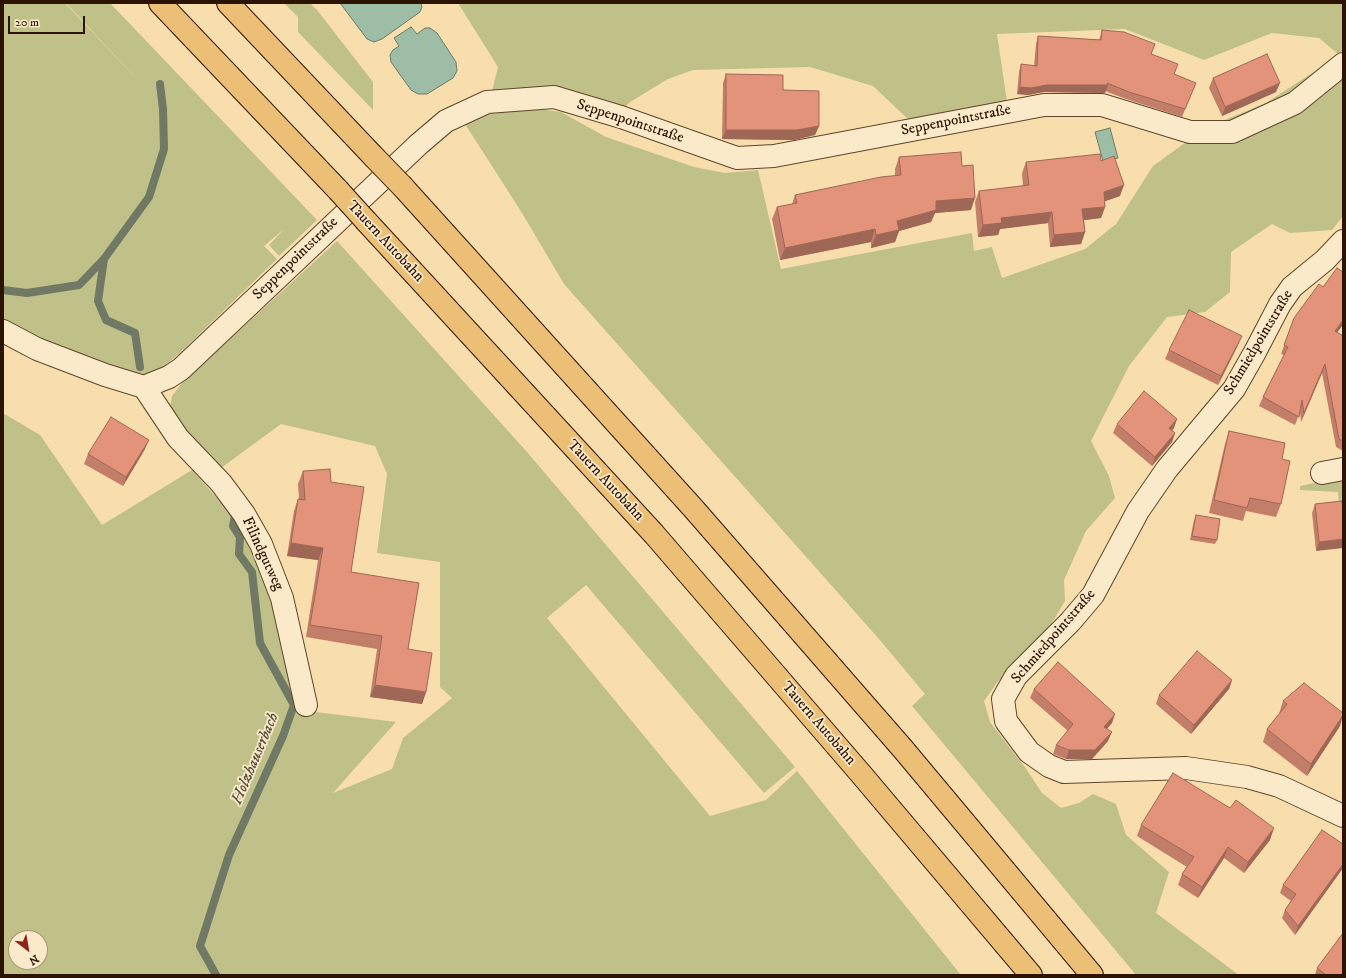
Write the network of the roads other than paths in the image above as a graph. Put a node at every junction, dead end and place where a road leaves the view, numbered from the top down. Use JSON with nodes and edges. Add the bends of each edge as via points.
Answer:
{"nodes":[{"id":1,"x":160,"y":3,"type":"edge"},
{"id":2,"x":228,"y":3,"type":"edge"},
{"id":3,"x":1343,"y":64,"type":"edge"},
{"id":4,"x":1343,"y":241,"type":"edge"},
{"id":5,"x":3,"y":331,"type":"edge"},
{"id":6,"x":144,"y":387,"type":"junction"},
{"id":7,"x":306,"y":705,"type":"dead end"},
{"id":8,"x":1343,"y":816,"type":"edge"},
{"id":9,"x":1031,"y":975,"type":"edge"},
{"id":10,"x":1092,"y":975,"type":"edge"}],
"edges":[{"from":1,"to":9,"type":"highway","name":"Tauern Autobahn","bridge":true,"via":[[338,190],[654,534]]},
{"from":2,"to":10,"type":"highway","bridge":true,"via":[[403,187],[704,520],[903,749]]},
{"from":3,"to":6,"type":"street","name":"Seppenpointstraße","via":[[1295,102],[1232,132],[1190,132],[1102,105],[1044,105],[774,156],[744,158],[737,158],[621,117],[554,97],[487,102],[446,121],[327,229],[181,369]]},
{"from":4,"to":8,"type":"street","name":"Schmiedpointstraße","via":[[1325,260],[1292,287],[1280,304],[1234,389],[1167,469],[1138,511],[1093,596],[1016,676],[1003,699],[1006,721],[1029,752],[1049,766],[1064,772],[1186,768],[1247,777],[1280,786]]},
{"from":5,"to":6,"type":"street","via":[[37,349],[105,376]]},
{"from":6,"to":7,"type":"street","name":"Filindgutweg","via":[[178,438],[221,483],[244,514],[261,544],[282,598]]}]}
